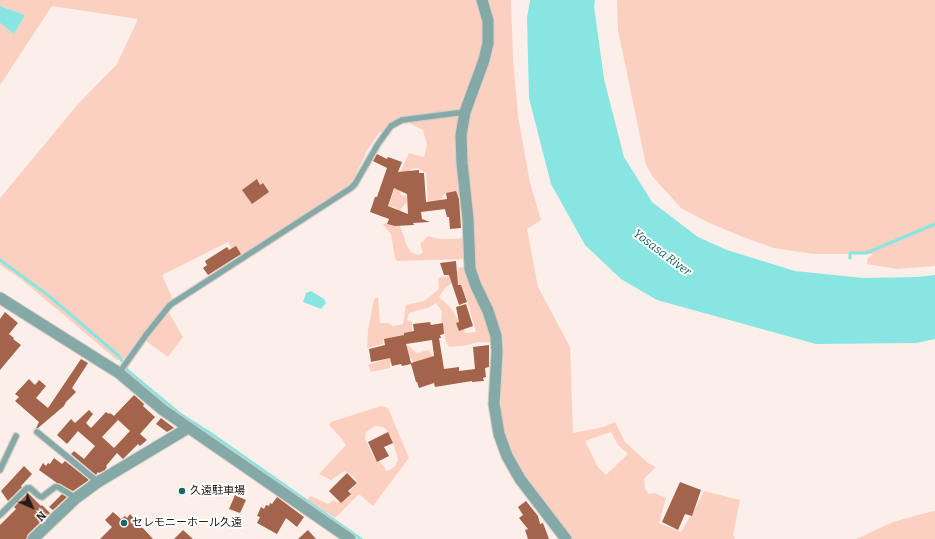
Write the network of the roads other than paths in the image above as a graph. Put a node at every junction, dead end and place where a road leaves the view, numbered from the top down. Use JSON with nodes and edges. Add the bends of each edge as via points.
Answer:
{"nodes":[{"id":1,"x":482,"y":0,"type":"edge"},
{"id":2,"x":465,"y":112,"type":"junction"},
{"id":3,"x":0,"y":298,"type":"edge"},
{"id":4,"x":119,"y":373,"type":"junction"},
{"id":5,"x":188,"y":428,"type":"junction"},
{"id":6,"x":37,"y":432,"type":"dead end"},
{"id":7,"x":16,"y":436,"type":"dead end"},
{"id":8,"x":0,"y":470,"type":"edge"},
{"id":9,"x":98,"y":482,"type":"junction"},
{"id":10,"x":76,"y":498,"type":"junction"},
{"id":11,"x":0,"y":515,"type":"edge"},
{"id":12,"x":37,"y":538,"type":"edge"},
{"id":13,"x":350,"y":539,"type":"edge"},
{"id":14,"x":566,"y":539,"type":"edge"}],
"edges":[{"from":1,"to":2,"type":"street","via":[[488,21],[488,43]]},
{"from":2,"to":4,"type":"lane","via":[[402,120],[391,126],[351,188],[170,305]]},
{"from":2,"to":14,"type":"street","via":[[462,163],[470,269],[496,336],[494,404],[499,434],[513,468]]},
{"from":3,"to":4,"type":"street"},
{"from":4,"to":5,"type":"street"},
{"from":5,"to":9,"type":"street"},
{"from":5,"to":13,"type":"street"},
{"from":6,"to":9,"type":"lane"},
{"from":7,"to":8,"type":"lane"},
{"from":9,"to":10,"type":"street"},
{"from":10,"to":11,"type":"lane","via":[[58,487],[42,497],[27,488]]},
{"from":10,"to":12,"type":"street"}]}
